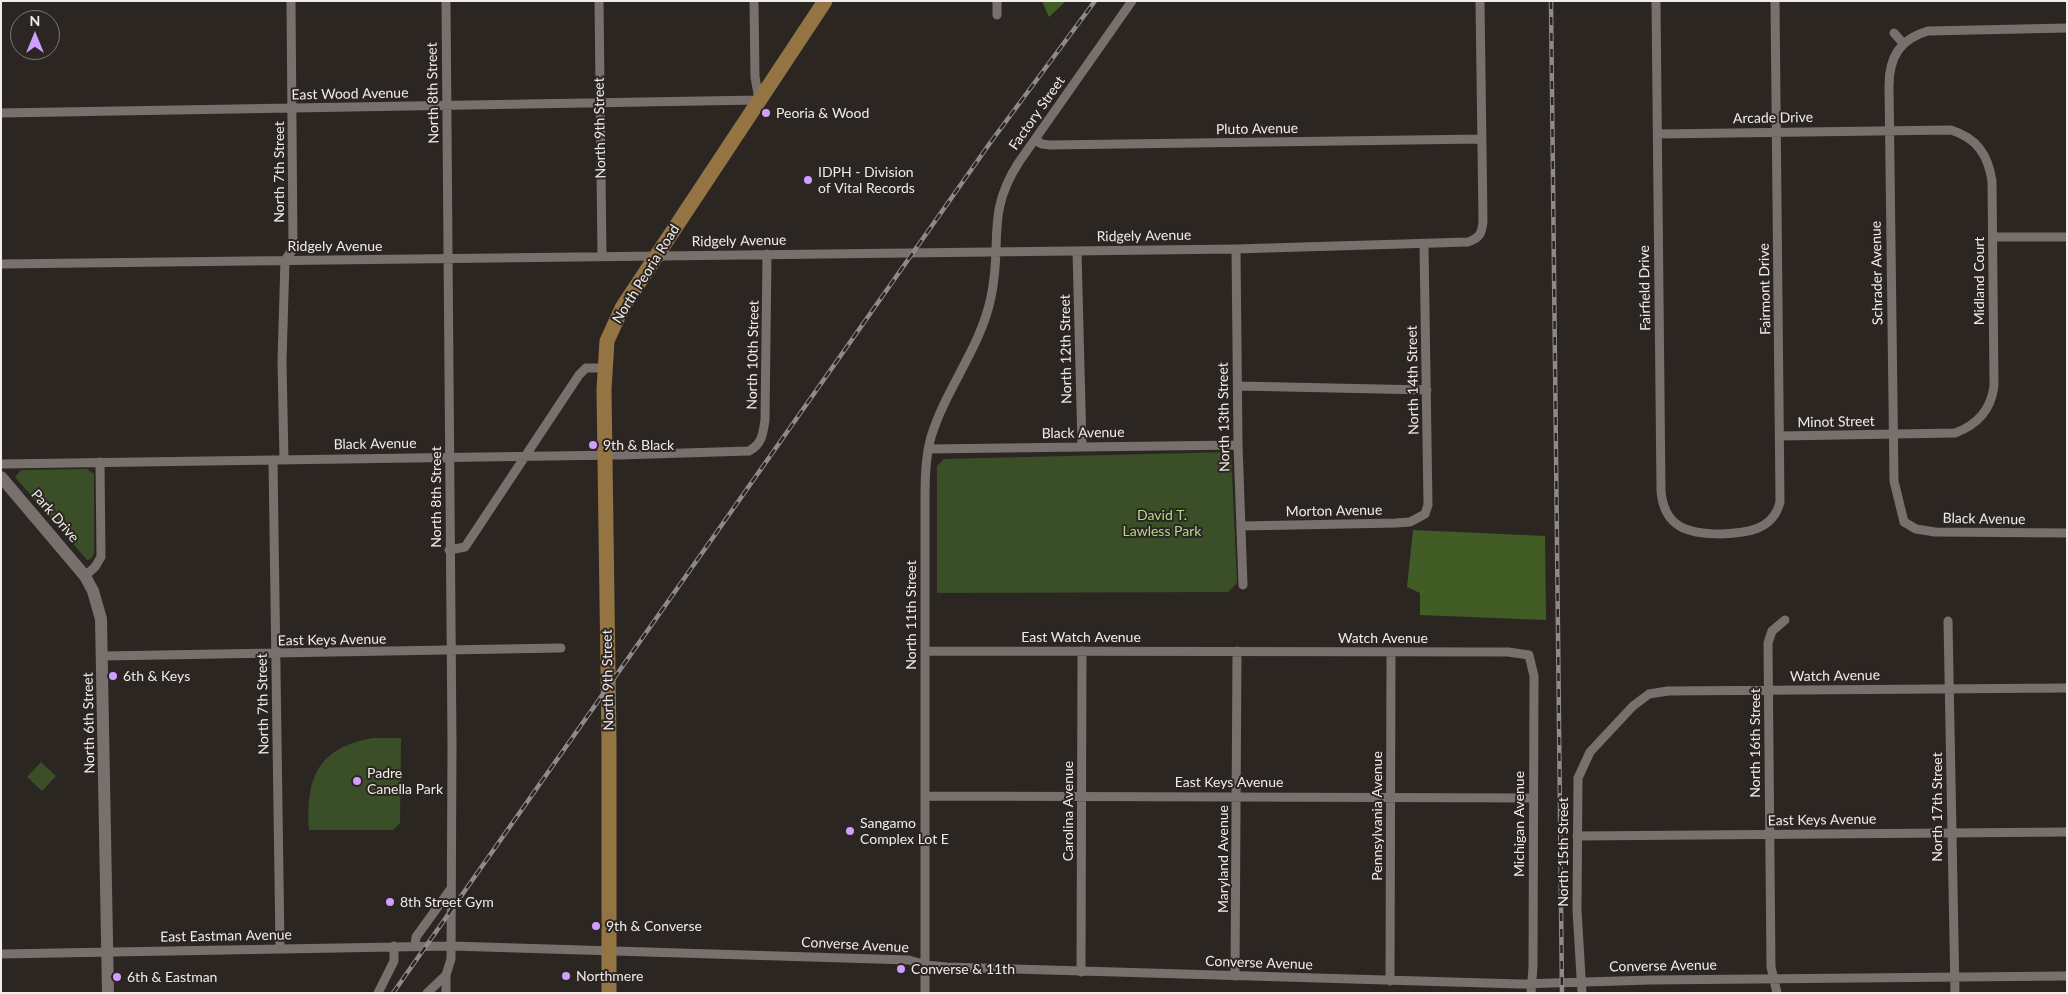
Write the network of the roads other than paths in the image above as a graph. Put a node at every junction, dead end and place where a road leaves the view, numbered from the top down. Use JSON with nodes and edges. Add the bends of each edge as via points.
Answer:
{"nodes":[{"id":1,"x":291,"y":1,"type":"edge"},
{"id":2,"x":446,"y":1,"type":"edge"},
{"id":3,"x":599,"y":1,"type":"edge"},
{"id":4,"x":754,"y":1,"type":"edge"},
{"id":5,"x":825,"y":1,"type":"edge"},
{"id":6,"x":997,"y":1,"type":"edge"},
{"id":7,"x":1132,"y":1,"type":"edge"},
{"id":8,"x":1480,"y":1,"type":"edge"},
{"id":9,"x":1656,"y":1,"type":"edge"},
{"id":10,"x":1775,"y":1,"type":"edge"},
{"id":11,"x":997,"y":16,"type":"dead end"},
{"id":12,"x":2067,"y":28,"type":"edge"},
{"id":13,"x":1894,"y":33,"type":"dead end"},
{"id":14,"x":1903,"y":43,"type":"junction"},
{"id":15,"x":760,"y":100,"type":"junction"},
{"id":16,"x":599,"y":102,"type":"junction"},
{"id":17,"x":446,"y":105,"type":"junction"},
{"id":18,"x":292,"y":109,"type":"junction"},
{"id":19,"x":1,"y":113,"type":"edge"},
{"id":20,"x":1890,"y":130,"type":"junction"},
{"id":21,"x":1777,"y":131,"type":"junction"},
{"id":22,"x":1658,"y":134,"type":"junction"},
{"id":23,"x":1482,"y":139,"type":"junction"},
{"id":24,"x":1035,"y":140,"type":"junction"},
{"id":25,"x":1993,"y":237,"type":"junction"},
{"id":26,"x":2067,"y":237,"type":"edge"},
{"id":27,"x":1424,"y":244,"type":"junction"},
{"id":28,"x":1236,"y":249,"type":"junction"},
{"id":29,"x":1077,"y":251,"type":"junction"},
{"id":30,"x":995,"y":252,"type":"junction"},
{"id":31,"x":767,"y":254,"type":"junction"},
{"id":32,"x":657,"y":255,"type":"junction"},
{"id":33,"x":602,"y":256,"type":"junction"},
{"id":34,"x":447,"y":259,"type":"junction"},
{"id":35,"x":285,"y":260,"type":"junction"},
{"id":36,"x":1,"y":264,"type":"edge"},
{"id":37,"x":604,"y":368,"type":"junction"},
{"id":38,"x":1238,"y":386,"type":"junction"},
{"id":39,"x":1426,"y":390,"type":"junction"},
{"id":40,"x":1893,"y":435,"type":"junction"},
{"id":41,"x":1780,"y":436,"type":"junction"},
{"id":42,"x":1238,"y":445,"type":"junction"},
{"id":43,"x":1082,"y":446,"type":"junction"},
{"id":44,"x":928,"y":449,"type":"junction"},
{"id":45,"x":749,"y":451,"type":"joint"},
{"id":46,"x":605,"y":455,"type":"junction"},
{"id":47,"x":525,"y":456,"type":"junction"},
{"id":48,"x":449,"y":457,"type":"junction"},
{"id":49,"x":273,"y":460,"type":"junction"},
{"id":50,"x":284,"y":460,"type":"junction"},
{"id":51,"x":100,"y":462,"type":"junction"},
{"id":52,"x":1,"y":464,"type":"edge"},
{"id":53,"x":1,"y":477,"type":"edge"},
{"id":54,"x":1425,"y":514,"type":"joint"},
{"id":55,"x":1900,"y":525,"type":"joint"},
{"id":56,"x":1242,"y":526,"type":"junction"},
{"id":57,"x":2067,"y":533,"type":"edge"},
{"id":58,"x":1720,"y":534,"type":"joint"},
{"id":59,"x":449,"y":550,"type":"junction"},
{"id":60,"x":85,"y":576,"type":"junction"},
{"id":61,"x":1243,"y":585,"type":"dead end"},
{"id":62,"x":1785,"y":620,"type":"dead end"},
{"id":63,"x":1948,"y":621,"type":"dead end"},
{"id":64,"x":561,"y":648,"type":"dead end"},
{"id":65,"x":925,"y":650,"type":"junction"},
{"id":66,"x":451,"y":651,"type":"junction"},
{"id":67,"x":1082,"y":651,"type":"junction"},
{"id":68,"x":1237,"y":651,"type":"junction"},
{"id":69,"x":1391,"y":652,"type":"junction"},
{"id":70,"x":275,"y":654,"type":"junction"},
{"id":71,"x":1529,"y":655,"type":"joint"},
{"id":72,"x":103,"y":656,"type":"junction"},
{"id":73,"x":2067,"y":688,"type":"edge"},
{"id":74,"x":1950,"y":689,"type":"junction"},
{"id":75,"x":1769,"y":691,"type":"junction"},
{"id":76,"x":1616,"y":723,"type":"joint"},
{"id":77,"x":1082,"y":795,"type":"junction"},
{"id":78,"x":926,"y":796,"type":"junction"},
{"id":79,"x":1237,"y":796,"type":"junction"},
{"id":80,"x":1391,"y":797,"type":"junction"},
{"id":81,"x":1532,"y":798,"type":"junction"},
{"id":82,"x":1951,"y":832,"type":"junction"},
{"id":83,"x":2067,"y":832,"type":"edge"},
{"id":84,"x":1769,"y":834,"type":"junction"},
{"id":85,"x":1577,"y":836,"type":"junction"},
{"id":86,"x":450,"y":890,"type":"junction"},
{"id":87,"x":394,"y":946,"type":"junction"},
{"id":88,"x":416,"y":946,"type":"junction"},
{"id":89,"x":451,"y":946,"type":"junction"},
{"id":90,"x":280,"y":948,"type":"junction"},
{"id":91,"x":609,"y":950,"type":"junction"},
{"id":92,"x":108,"y":952,"type":"junction"},
{"id":93,"x":1,"y":954,"type":"edge"},
{"id":94,"x":926,"y":965,"type":"junction"},
{"id":95,"x":1081,"y":972,"type":"junction"},
{"id":96,"x":446,"y":975,"type":"junction"},
{"id":97,"x":1235,"y":976,"type":"junction"},
{"id":98,"x":2067,"y":976,"type":"edge"},
{"id":99,"x":1954,"y":977,"type":"junction"},
{"id":100,"x":1773,"y":979,"type":"junction"},
{"id":101,"x":1390,"y":981,"type":"junction"},
{"id":102,"x":1582,"y":982,"type":"junction"},
{"id":103,"x":1531,"y":988,"type":"edge"},
{"id":104,"x":108,"y":993,"type":"edge"},
{"id":105,"x":378,"y":993,"type":"edge"},
{"id":106,"x":427,"y":993,"type":"edge"},
{"id":107,"x":446,"y":993,"type":"edge"},
{"id":108,"x":609,"y":993,"type":"edge"},
{"id":109,"x":926,"y":993,"type":"edge"},
{"id":110,"x":1582,"y":993,"type":"edge"},
{"id":111,"x":1777,"y":993,"type":"edge"},
{"id":112,"x":1955,"y":993,"type":"edge"}],
"edges":[{"from":1,"to":18,"type":"street","name":"North 7th Street"},
{"from":2,"to":17,"type":"street","name":"North 8th Street"},
{"from":3,"to":16,"type":"street","name":"North 9th Street"},
{"from":4,"to":15,"type":"street","via":[[755,77]]},
{"from":5,"to":15,"type":"main road","name":"North Peoria Road"},
{"from":6,"to":11,"type":"street"},
{"from":7,"to":24,"type":"street","name":"Factory Street"},
{"from":8,"to":23,"type":"street"},
{"from":9,"to":22,"type":"street","name":"Fairfield Drive"},
{"from":10,"to":21,"type":"street","name":"Fairmont Drive"},
{"from":12,"to":14,"type":"street","name":"Schrader Avenue","via":[[1941,29],[1917,34]]},
{"from":13,"to":14,"type":"street"},
{"from":14,"to":20,"type":"street","name":"Schrader Avenue","via":[[1897,49],[1889,71]]},
{"from":15,"to":16,"type":"street","name":"East Wood Avenue"},
{"from":15,"to":32,"type":"main road","name":"North Peoria Road"},
{"from":16,"to":17,"type":"street","name":"East Wood Avenue"},
{"from":16,"to":33,"type":"street","name":"North 9th Street"},
{"from":17,"to":18,"type":"street","name":"East Wood Avenue"},
{"from":17,"to":34,"type":"street","name":"North 8th Street"},
{"from":18,"to":19,"type":"street","name":"East Wood Avenue"},
{"from":18,"to":35,"type":"street","name":"North 7th Street","via":[[293,250]]},
{"from":20,"to":21,"type":"street","name":"Arcade Drive"},
{"from":20,"to":25,"type":"street","name":"Midland Court","via":[[1951,130],[1972,139],[1984,153],[1991,173]]},
{"from":20,"to":40,"type":"street","name":"Schrader Avenue"},
{"from":21,"to":22,"type":"street","name":"Arcade Drive"},
{"from":21,"to":41,"type":"street","name":"Fairmont Drive"},
{"from":22,"to":58,"type":"street","name":"Fairfield Drive","via":[[1661,500],[1666,514],[1683,528],[1704,534]]},
{"from":23,"to":24,"type":"street","name":"Pluto Avenue","via":[[1050,145]]},
{"from":23,"to":27,"type":"street","name":"Ridgely Avenue","via":[[1482,231],[1477,239],[1456,244]]},
{"from":24,"to":30,"type":"street","name":"Factory Street","via":[[1004,190],[997,213]]},
{"from":25,"to":26,"type":"street"},
{"from":25,"to":40,"type":"street","name":"Midland Court","via":[[1994,386],[1987,408],[1973,425],[1955,433]]},
{"from":27,"to":28,"type":"street","name":"Ridgely Avenue"},
{"from":27,"to":39,"type":"street","name":"North 14th Street"},
{"from":28,"to":29,"type":"street","name":"Ridgely Avenue"},
{"from":28,"to":38,"type":"street","name":"North 13th Street"},
{"from":29,"to":30,"type":"street","name":"Ridgely Avenue"},
{"from":29,"to":43,"type":"street","name":"North 12th Street"},
{"from":30,"to":31,"type":"street","name":"Ridgely Avenue"},
{"from":30,"to":44,"type":"street","name":"North 11th Street","via":[[994,284],[985,319],[944,405]]},
{"from":31,"to":32,"type":"street","name":"Ridgely Avenue"},
{"from":31,"to":45,"type":"street","name":"North 10th Street","via":[[765,420],[762,438]]},
{"from":32,"to":33,"type":"street","name":"Ridgely Avenue"},
{"from":32,"to":37,"type":"main road","name":"North Peoria Road","via":[[615,322]]},
{"from":33,"to":34,"type":"street","name":"Ridgely Avenue"},
{"from":34,"to":35,"type":"street","name":"Ridgely Avenue"},
{"from":34,"to":48,"type":"street","name":"North 8th Street"},
{"from":35,"to":36,"type":"street","name":"Ridgely Avenue"},
{"from":35,"to":50,"type":"street","name":"North 7th Street"},
{"from":37,"to":46,"type":"main road","name":"North 9th Street"},
{"from":37,"to":47,"type":"street","via":[[586,368],[579,375]]},
{"from":38,"to":39,"type":"street"},
{"from":38,"to":42,"type":"street","name":"North 13th Street"},
{"from":39,"to":54,"type":"street","name":"North 14th Street","via":[[1428,505]]},
{"from":40,"to":41,"type":"street","name":"Minot Street"},
{"from":40,"to":55,"type":"street","name":"Schrader Avenue","via":[[1895,494]]},
{"from":41,"to":58,"type":"street","name":"Fairmont Drive","via":[[1781,493],[1776,512],[1762,527],[1753,531]]},
{"from":42,"to":43,"type":"street","name":"Black Avenue"},
{"from":42,"to":56,"type":"street","name":"North 13th Street"},
{"from":43,"to":44,"type":"street","name":"Black Avenue"},
{"from":44,"to":65,"type":"street","name":"North 11th Street"},
{"from":45,"to":46,"type":"street","name":"Black Avenue"},
{"from":46,"to":47,"type":"street","name":"Black Avenue"},
{"from":46,"to":91,"type":"main road","name":"North 9th Street"},
{"from":47,"to":48,"type":"street","name":"Black Avenue"},
{"from":47,"to":59,"type":"street","via":[[465,547]]},
{"from":48,"to":50,"type":"street","name":"Black Avenue"},
{"from":48,"to":59,"type":"street","name":"North 8th Street"},
{"from":49,"to":50,"type":"street","name":"Black Avenue"},
{"from":49,"to":51,"type":"street","name":"Black Avenue"},
{"from":49,"to":70,"type":"street","name":"North 7th Street"},
{"from":51,"to":52,"type":"street","name":"Black Avenue"},
{"from":51,"to":60,"type":"street","via":[[101,557]]},
{"from":53,"to":60,"type":"main road","name":"Park Drive"},
{"from":54,"to":56,"type":"street","name":"Morton Avenue","via":[[1410,522],[1396,523]]},
{"from":55,"to":57,"type":"street","name":"Black Avenue","via":[[1935,532]]},
{"from":56,"to":61,"type":"street","name":"North 13th Street"},
{"from":59,"to":66,"type":"street","name":"North 8th Street"},
{"from":60,"to":72,"type":"main road","name":"North 6th Street","via":[[99,611]]},
{"from":62,"to":75,"type":"street","name":"North 16th Street","via":[[1772,631],[1768,642]]},
{"from":63,"to":74,"type":"street","name":"North 17th Street"},
{"from":64,"to":66,"type":"street","name":"East Keys Avenue"},
{"from":65,"to":67,"type":"street","name":"East Watch Avenue"},
{"from":65,"to":78,"type":"street","name":"North 11th Street"},
{"from":66,"to":70,"type":"street","name":"East Keys Avenue"},
{"from":66,"to":86,"type":"street","name":"North 8th Street"},
{"from":67,"to":68,"type":"street","name":"East Watch Avenue"},
{"from":67,"to":77,"type":"street","name":"Carolina Avenue"},
{"from":68,"to":69,"type":"street","name":"Watch Avenue"},
{"from":68,"to":79,"type":"street","name":"Maryland Avenue"},
{"from":69,"to":71,"type":"street","name":"Watch Avenue","via":[[1519,652]]},
{"from":69,"to":80,"type":"street","name":"Pennsylvania Avenue"},
{"from":70,"to":72,"type":"street","name":"East Keys Avenue"},
{"from":70,"to":90,"type":"street","name":"North 7th Street"},
{"from":71,"to":81,"type":"street","name":"Michigan Avenue","via":[[1534,676]]},
{"from":72,"to":92,"type":"main road","name":"North 6th Street"},
{"from":73,"to":74,"type":"street","name":"Watch Avenue"},
{"from":74,"to":75,"type":"street","name":"Watch Avenue"},
{"from":74,"to":82,"type":"street","name":"North 17th Street"},
{"from":75,"to":76,"type":"street","name":"Watch Avenue","via":[[1668,691],[1652,694],[1633,706]]},
{"from":75,"to":84,"type":"street","name":"North 16th Street"},
{"from":76,"to":85,"type":"street","name":"North 15th Street","via":[[1590,752],[1578,778]]},
{"from":77,"to":78,"type":"street","name":"East Keys Avenue"},
{"from":77,"to":79,"type":"street","name":"East Keys Avenue"},
{"from":77,"to":95,"type":"street","name":"Carolina Avenue"},
{"from":78,"to":94,"type":"street","name":"North 11th Street"},
{"from":79,"to":80,"type":"street","name":"East Keys Avenue"},
{"from":79,"to":97,"type":"street","name":"Maryland Avenue"},
{"from":80,"to":81,"type":"street","name":"East Keys Avenue"},
{"from":80,"to":101,"type":"street","name":"Pennsylvania Avenue"},
{"from":81,"to":103,"type":"street","name":"Michigan Avenue"},
{"from":82,"to":83,"type":"street","name":"East Keys Avenue"},
{"from":82,"to":84,"type":"street","name":"East Keys Avenue"},
{"from":82,"to":99,"type":"street","name":"North 17th Street"},
{"from":84,"to":85,"type":"street","name":"East Keys Avenue"},
{"from":84,"to":100,"type":"street","name":"North 16th Street","via":[[1770,967]]},
{"from":85,"to":102,"type":"street","name":"North 15th Street","via":[[1577,910]]},
{"from":86,"to":88,"type":"street","via":[[416,937]]},
{"from":86,"to":89,"type":"street","name":"North 8th Street"},
{"from":87,"to":88,"type":"street","name":"East Eastman Avenue"},
{"from":87,"to":90,"type":"street","name":"East Eastman Avenue"},
{"from":87,"to":105,"type":"street","via":[[394,961]]},
{"from":88,"to":89,"type":"street","name":"East Eastman Avenue"},
{"from":89,"to":91,"type":"street","name":"Converse Avenue"},
{"from":89,"to":96,"type":"street","name":"North 8th Street"},
{"from":90,"to":92,"type":"street","name":"East Eastman Avenue"},
{"from":91,"to":94,"type":"street","name":"Converse Avenue","via":[[910,960]]},
{"from":91,"to":108,"type":"main road","name":"North 9th Street"},
{"from":92,"to":93,"type":"street","name":"East Eastman Avenue"},
{"from":92,"to":104,"type":"main road","name":"North 6th Street"},
{"from":94,"to":95,"type":"street","name":"Converse Avenue"},
{"from":94,"to":109,"type":"street","name":"North 11th Street"},
{"from":95,"to":97,"type":"street","name":"Converse Avenue"},
{"from":96,"to":106,"type":"street"},
{"from":96,"to":107,"type":"street","name":"North 8th Street"},
{"from":97,"to":101,"type":"street","name":"Converse Avenue"},
{"from":98,"to":99,"type":"street","name":"Converse Avenue"},
{"from":99,"to":100,"type":"street","name":"Converse Avenue"},
{"from":99,"to":112,"type":"street","name":"North 17th Street"},
{"from":100,"to":102,"type":"street","name":"Converse Avenue"},
{"from":100,"to":111,"type":"street","name":"North 16th Street"},
{"from":101,"to":103,"type":"street","name":"Converse Avenue"},
{"from":102,"to":103,"type":"street","name":"Converse Avenue"},
{"from":102,"to":110,"type":"street","name":"North 15th Street"}]}
